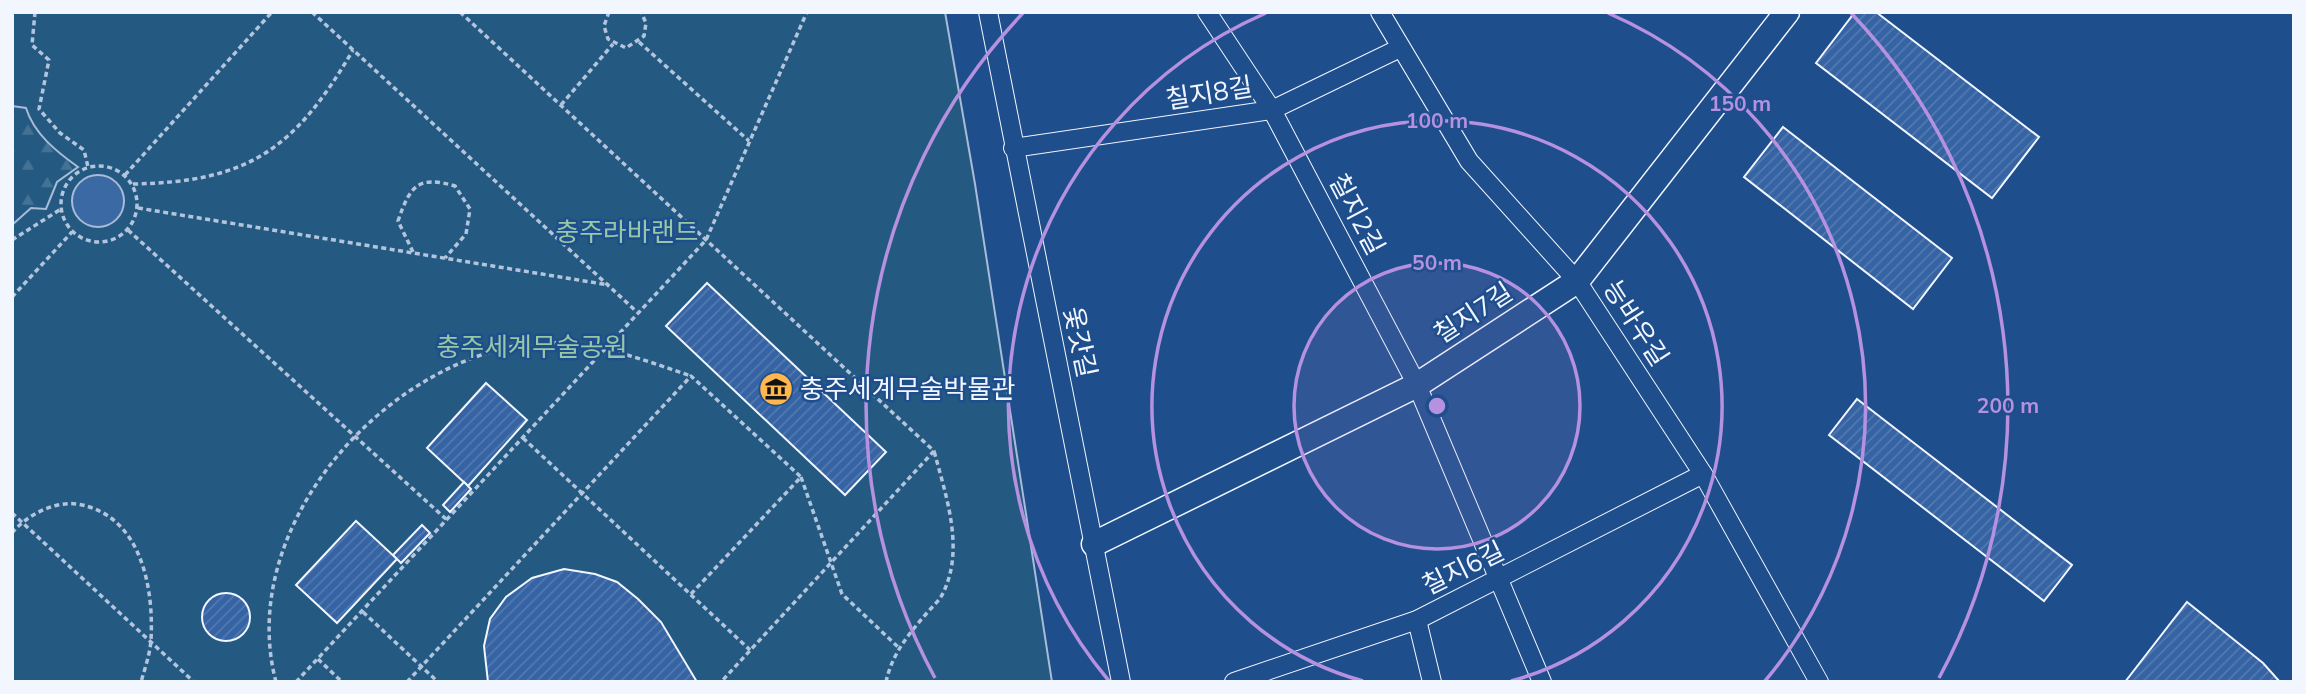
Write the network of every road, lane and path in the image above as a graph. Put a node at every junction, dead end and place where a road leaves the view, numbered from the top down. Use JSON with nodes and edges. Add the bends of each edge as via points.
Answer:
{"nodes":[{"id":1,"x":35,"y":12,"type":"edge"},
{"id":2,"x":272,"y":12,"type":"edge"},
{"id":3,"x":312,"y":12,"type":"edge"},
{"id":4,"x":608,"y":12,"type":"edge"},
{"id":5,"x":641,"y":12,"type":"edge"},
{"id":6,"x":807,"y":12,"type":"edge"},
{"id":7,"x":988,"y":12,"type":"edge"},
{"id":8,"x":1207,"y":12,"type":"edge"},
{"id":9,"x":1380,"y":12,"type":"edge"},
{"id":10,"x":1787,"y":12,"type":"edge"},
{"id":11,"x":463,"y":13,"type":"edge"},
{"id":12,"x":639,"y":42,"type":"junction"},
{"id":13,"x":613,"y":44,"type":"junction"},
{"id":14,"x":1400,"y":48,"type":"junction"},
{"id":15,"x":353,"y":50,"type":"junction"},
{"id":16,"x":561,"y":105,"type":"junction"},
{"id":17,"x":1272,"y":110,"type":"junction"},
{"id":18,"x":749,"y":141,"type":"junction"},
{"id":19,"x":1013,"y":148,"type":"junction"},
{"id":20,"x":88,"y":167,"type":"junction"},
{"id":21,"x":125,"y":175,"type":"junction"},
{"id":22,"x":133,"y":184,"type":"junction"},
{"id":23,"x":61,"y":208,"type":"junction"},
{"id":24,"x":138,"y":208,"type":"junction"},
{"id":25,"x":128,"y":230,"type":"junction"},
{"id":26,"x":72,"y":232,"type":"junction"},
{"id":27,"x":12,"y":240,"type":"edge"},
{"id":28,"x":706,"y":240,"type":"junction"},
{"id":29,"x":414,"y":253,"type":"junction"},
{"id":30,"x":445,"y":258,"type":"junction"},
{"id":31,"x":1577,"y":281,"type":"junction"},
{"id":32,"x":609,"y":285,"type":"junction"},
{"id":33,"x":12,"y":297,"type":"edge"},
{"id":34,"x":638,"y":312,"type":"junction"},
{"id":35,"x":605,"y":347,"type":"junction"},
{"id":36,"x":691,"y":376,"type":"junction"},
{"id":37,"x":1417,"y":384,"type":"junction"},
{"id":38,"x":354,"y":436,"type":"junction"},
{"id":39,"x":523,"y":438,"type":"junction"},
{"id":40,"x":934,"y":451,"type":"junction"},
{"id":41,"x":1703,"y":474,"type":"junction"},
{"id":42,"x":801,"y":477,"type":"junction"},
{"id":43,"x":581,"y":493,"type":"junction"},
{"id":44,"x":12,"y":513,"type":"edge"},
{"id":45,"x":446,"y":520,"type":"junction"},
{"id":46,"x":22,"y":521,"type":"junction"},
{"id":47,"x":12,"y":533,"type":"edge"},
{"id":48,"x":1094,"y":544,"type":"junction"},
{"id":49,"x":832,"y":562,"type":"junction"},
{"id":50,"x":1498,"y":581,"type":"junction"},
{"id":51,"x":691,"y":594,"type":"junction"},
{"id":52,"x":362,"y":611,"type":"junction"},
{"id":53,"x":1417,"y":620,"type":"junction"},
{"id":54,"x":151,"y":641,"type":"junction"},
{"id":55,"x":898,"y":647,"type":"junction"},
{"id":56,"x":750,"y":650,"type":"junction"},
{"id":57,"x":318,"y":659,"type":"junction"},
{"id":58,"x":421,"y":667,"type":"junction"},
{"id":59,"x":141,"y":682,"type":"edge"},
{"id":60,"x":194,"y":682,"type":"edge"},
{"id":61,"x":276,"y":682,"type":"edge"},
{"id":62,"x":296,"y":682,"type":"edge"},
{"id":63,"x":342,"y":682,"type":"edge"},
{"id":64,"x":407,"y":682,"type":"edge"},
{"id":65,"x":438,"y":682,"type":"edge"},
{"id":66,"x":721,"y":682,"type":"edge"},
{"id":67,"x":886,"y":682,"type":"edge"},
{"id":68,"x":1121,"y":682,"type":"edge"},
{"id":69,"x":1234,"y":682,"type":"edge"},
{"id":70,"x":1432,"y":682,"type":"edge"},
{"id":71,"x":1542,"y":682,"type":"edge"},
{"id":72,"x":1819,"y":682,"type":"edge"}],
"edges":[{"from":1,"to":20,"type":"path","via":[[32,45],[49,60],[39,109],[84,150]]},
{"from":2,"to":21,"type":"path"},
{"from":3,"to":15,"type":"path"},
{"from":4,"to":13,"type":"path","via":[[604,33]]},
{"from":5,"to":12,"type":"path","via":[[646,30]]},
{"from":6,"to":18,"type":"path"},
{"from":7,"to":19,"type":"street","name":"옻갓길"},
{"from":8,"to":17,"type":"street","name":"칠지2길"},
{"from":9,"to":14,"type":"street","name":"능바우길"},
{"from":10,"to":31,"type":"street","name":"칠지7길"},
{"from":11,"to":16,"type":"path"},
{"from":12,"to":13,"type":"path","via":[[626,48]]},
{"from":12,"to":18,"type":"path"},
{"from":13,"to":16,"type":"path"},
{"from":14,"to":17,"type":"street","name":"칠지8길"},
{"from":14,"to":31,"type":"street","name":"능바우길","via":[[1469,161]]},
{"from":15,"to":22,"type":"path","via":[[326,96],[257,159],[219,176]]},
{"from":15,"to":32,"type":"path"},
{"from":16,"to":28,"type":"path"},
{"from":17,"to":19,"type":"street","name":"칠지8길"},
{"from":17,"to":37,"type":"street","name":"칠지2길"},
{"from":18,"to":28,"type":"path"},
{"from":19,"to":48,"type":"street","name":"옻갓길"},
{"from":20,"to":21,"type":"path","via":[[101,165]]},
{"from":20,"to":23,"type":"path","via":[[67,183]]},
{"from":21,"to":22,"type":"path"},
{"from":22,"to":24,"type":"path"},
{"from":23,"to":26,"type":"path"},
{"from":23,"to":27,"type":"path"},
{"from":24,"to":25,"type":"path"},
{"from":24,"to":29,"type":"path"},
{"from":25,"to":26,"type":"path","via":[[94,243]]},
{"from":25,"to":38,"type":"path"},
{"from":26,"to":33,"type":"path"},
{"from":28,"to":34,"type":"path"},
{"from":28,"to":40,"type":"path"},
{"from":29,"to":30,"type":"path"},
{"from":29,"to":30,"type":"path","via":[[398,221],[406,196],[433,180],[455,186],[470,209],[466,234]]},
{"from":30,"to":32,"type":"path"},
{"from":31,"to":37,"type":"street","name":"칠지7길"},
{"from":31,"to":41,"type":"street","name":"능바우길"},
{"from":32,"to":34,"type":"path"},
{"from":34,"to":35,"type":"path"},
{"from":35,"to":36,"type":"path"},
{"from":35,"to":38,"type":"path","via":[[566,342],[511,346],[449,365],[395,400]]},
{"from":35,"to":39,"type":"path"},
{"from":36,"to":42,"type":"path"},
{"from":36,"to":43,"type":"path"},
{"from":37,"to":48,"type":"street","name":"칠지7길"},
{"from":37,"to":50,"type":"street","name":"칠지2길"},
{"from":38,"to":45,"type":"path"},
{"from":38,"to":61,"type":"path","via":[[325,471],[292,527],[271,591],[268,652]]},
{"from":39,"to":43,"type":"path"},
{"from":39,"to":45,"type":"path"},
{"from":40,"to":49,"type":"path"},
{"from":40,"to":55,"type":"path","via":[[948,503],[952,565],[943,594]]},
{"from":41,"to":50,"type":"street","name":"칠지6길"},
{"from":41,"to":72,"type":"street","name":"능바우길"},
{"from":42,"to":49,"type":"path"},
{"from":42,"to":51,"type":"path"},
{"from":43,"to":51,"type":"path"},
{"from":43,"to":58,"type":"path"},
{"from":44,"to":46,"type":"path"},
{"from":45,"to":52,"type":"path"},
{"from":46,"to":47,"type":"path"},
{"from":46,"to":54,"type":"path"},
{"from":46,"to":54,"type":"path","via":[[62,502],[94,507],[125,527],[146,573]]},
{"from":48,"to":68,"type":"street","name":"옻갓길"},
{"from":49,"to":55,"type":"path","via":[[842,594]]},
{"from":49,"to":56,"type":"path"},
{"from":50,"to":53,"type":"street","name":"칠지6길"},
{"from":50,"to":71,"type":"street","name":"칠지2길"},
{"from":51,"to":56,"type":"path"},
{"from":52,"to":57,"type":"path"},
{"from":52,"to":58,"type":"path"},
{"from":53,"to":69,"type":"street","name":"칠지6길"},
{"from":53,"to":70,"type":"street"},
{"from":54,"to":59,"type":"path"},
{"from":54,"to":60,"type":"path"},
{"from":55,"to":67,"type":"path"},
{"from":56,"to":66,"type":"path"},
{"from":57,"to":62,"type":"path"},
{"from":57,"to":63,"type":"path"},
{"from":58,"to":64,"type":"path"},
{"from":58,"to":65,"type":"path"}]}
